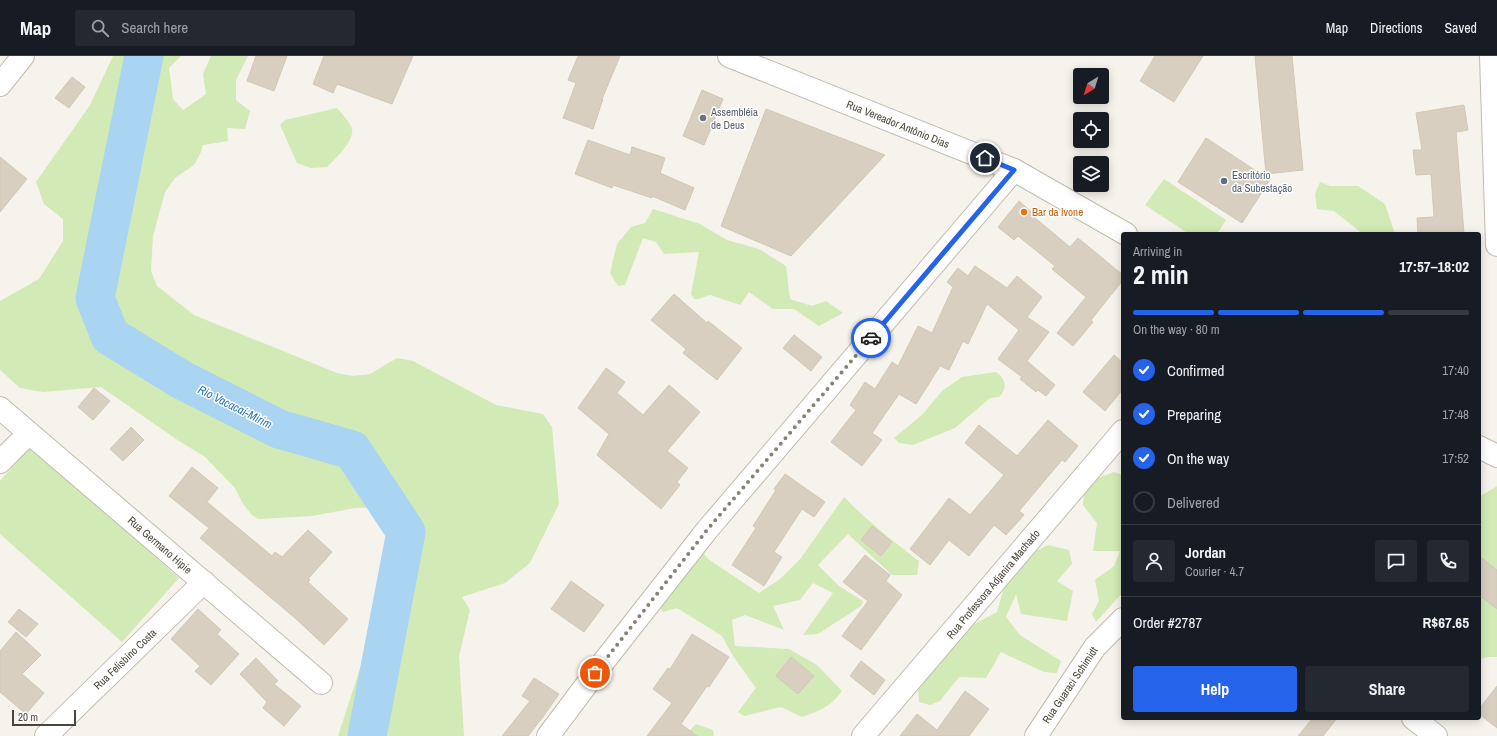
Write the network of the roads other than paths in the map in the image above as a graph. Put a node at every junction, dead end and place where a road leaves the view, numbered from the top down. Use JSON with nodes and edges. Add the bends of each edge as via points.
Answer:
{"nodes":[{"id":1,"x":22,"y":56,"type":"edge"},
{"id":2,"x":729,"y":56,"type":"edge"},
{"id":3,"x":1491,"y":56,"type":"edge"},
{"id":4,"x":0,"y":85,"type":"edge"},
{"id":5,"x":1014,"y":170,"type":"junction"},
{"id":6,"x":1122,"y":232,"type":"edge"},
{"id":7,"x":1497,"y":245,"type":"edge"},
{"id":8,"x":0,"y":408,"type":"edge"},
{"id":9,"x":29,"y":433,"type":"junction"},
{"id":10,"x":1121,"y":433,"type":"edge"},
{"id":11,"x":1481,"y":448,"type":"edge"},
{"id":12,"x":1497,"y":456,"type":"edge"},
{"id":13,"x":0,"y":462,"type":"edge"},
{"id":14,"x":204,"y":582,"type":"junction"},
{"id":15,"x":1121,"y":621,"type":"edge"},
{"id":16,"x":321,"y":682,"type":"dead end"},
{"id":17,"x":1416,"y":720,"type":"edge"},
{"id":18,"x":46,"y":736,"type":"edge"},
{"id":19,"x":548,"y":736,"type":"edge"},
{"id":20,"x":863,"y":736,"type":"edge"},
{"id":21,"x":1036,"y":736,"type":"edge"},
{"id":22,"x":1436,"y":736,"type":"edge"}],
"edges":[{"from":1,"to":4,"type":"street"},
{"from":2,"to":5,"type":"street","name":"Rua Vereador Antônio Dias"},
{"from":3,"to":7,"type":"street"},
{"from":5,"to":6,"type":"street","name":"Rua Vereador Antônio Dias"},
{"from":5,"to":19,"type":"street","via":[[707,530]]},
{"from":8,"to":9,"type":"street","name":"Rua Germano Hipie"},
{"from":9,"to":13,"type":"street"},
{"from":9,"to":14,"type":"street","name":"Rua Germano Hipie"},
{"from":10,"to":20,"type":"street","name":"Rua Professora Adjanira Machado"},
{"from":11,"to":12,"type":"street"},
{"from":14,"to":16,"type":"street","name":"Rua Germano Hipie"},
{"from":14,"to":18,"type":"street","name":"Rua Felisbino Costa"},
{"from":15,"to":21,"type":"street","name":"Rua Guaraci Schimidt","via":[[1095,647]]},
{"from":17,"to":22,"type":"street"}]}
